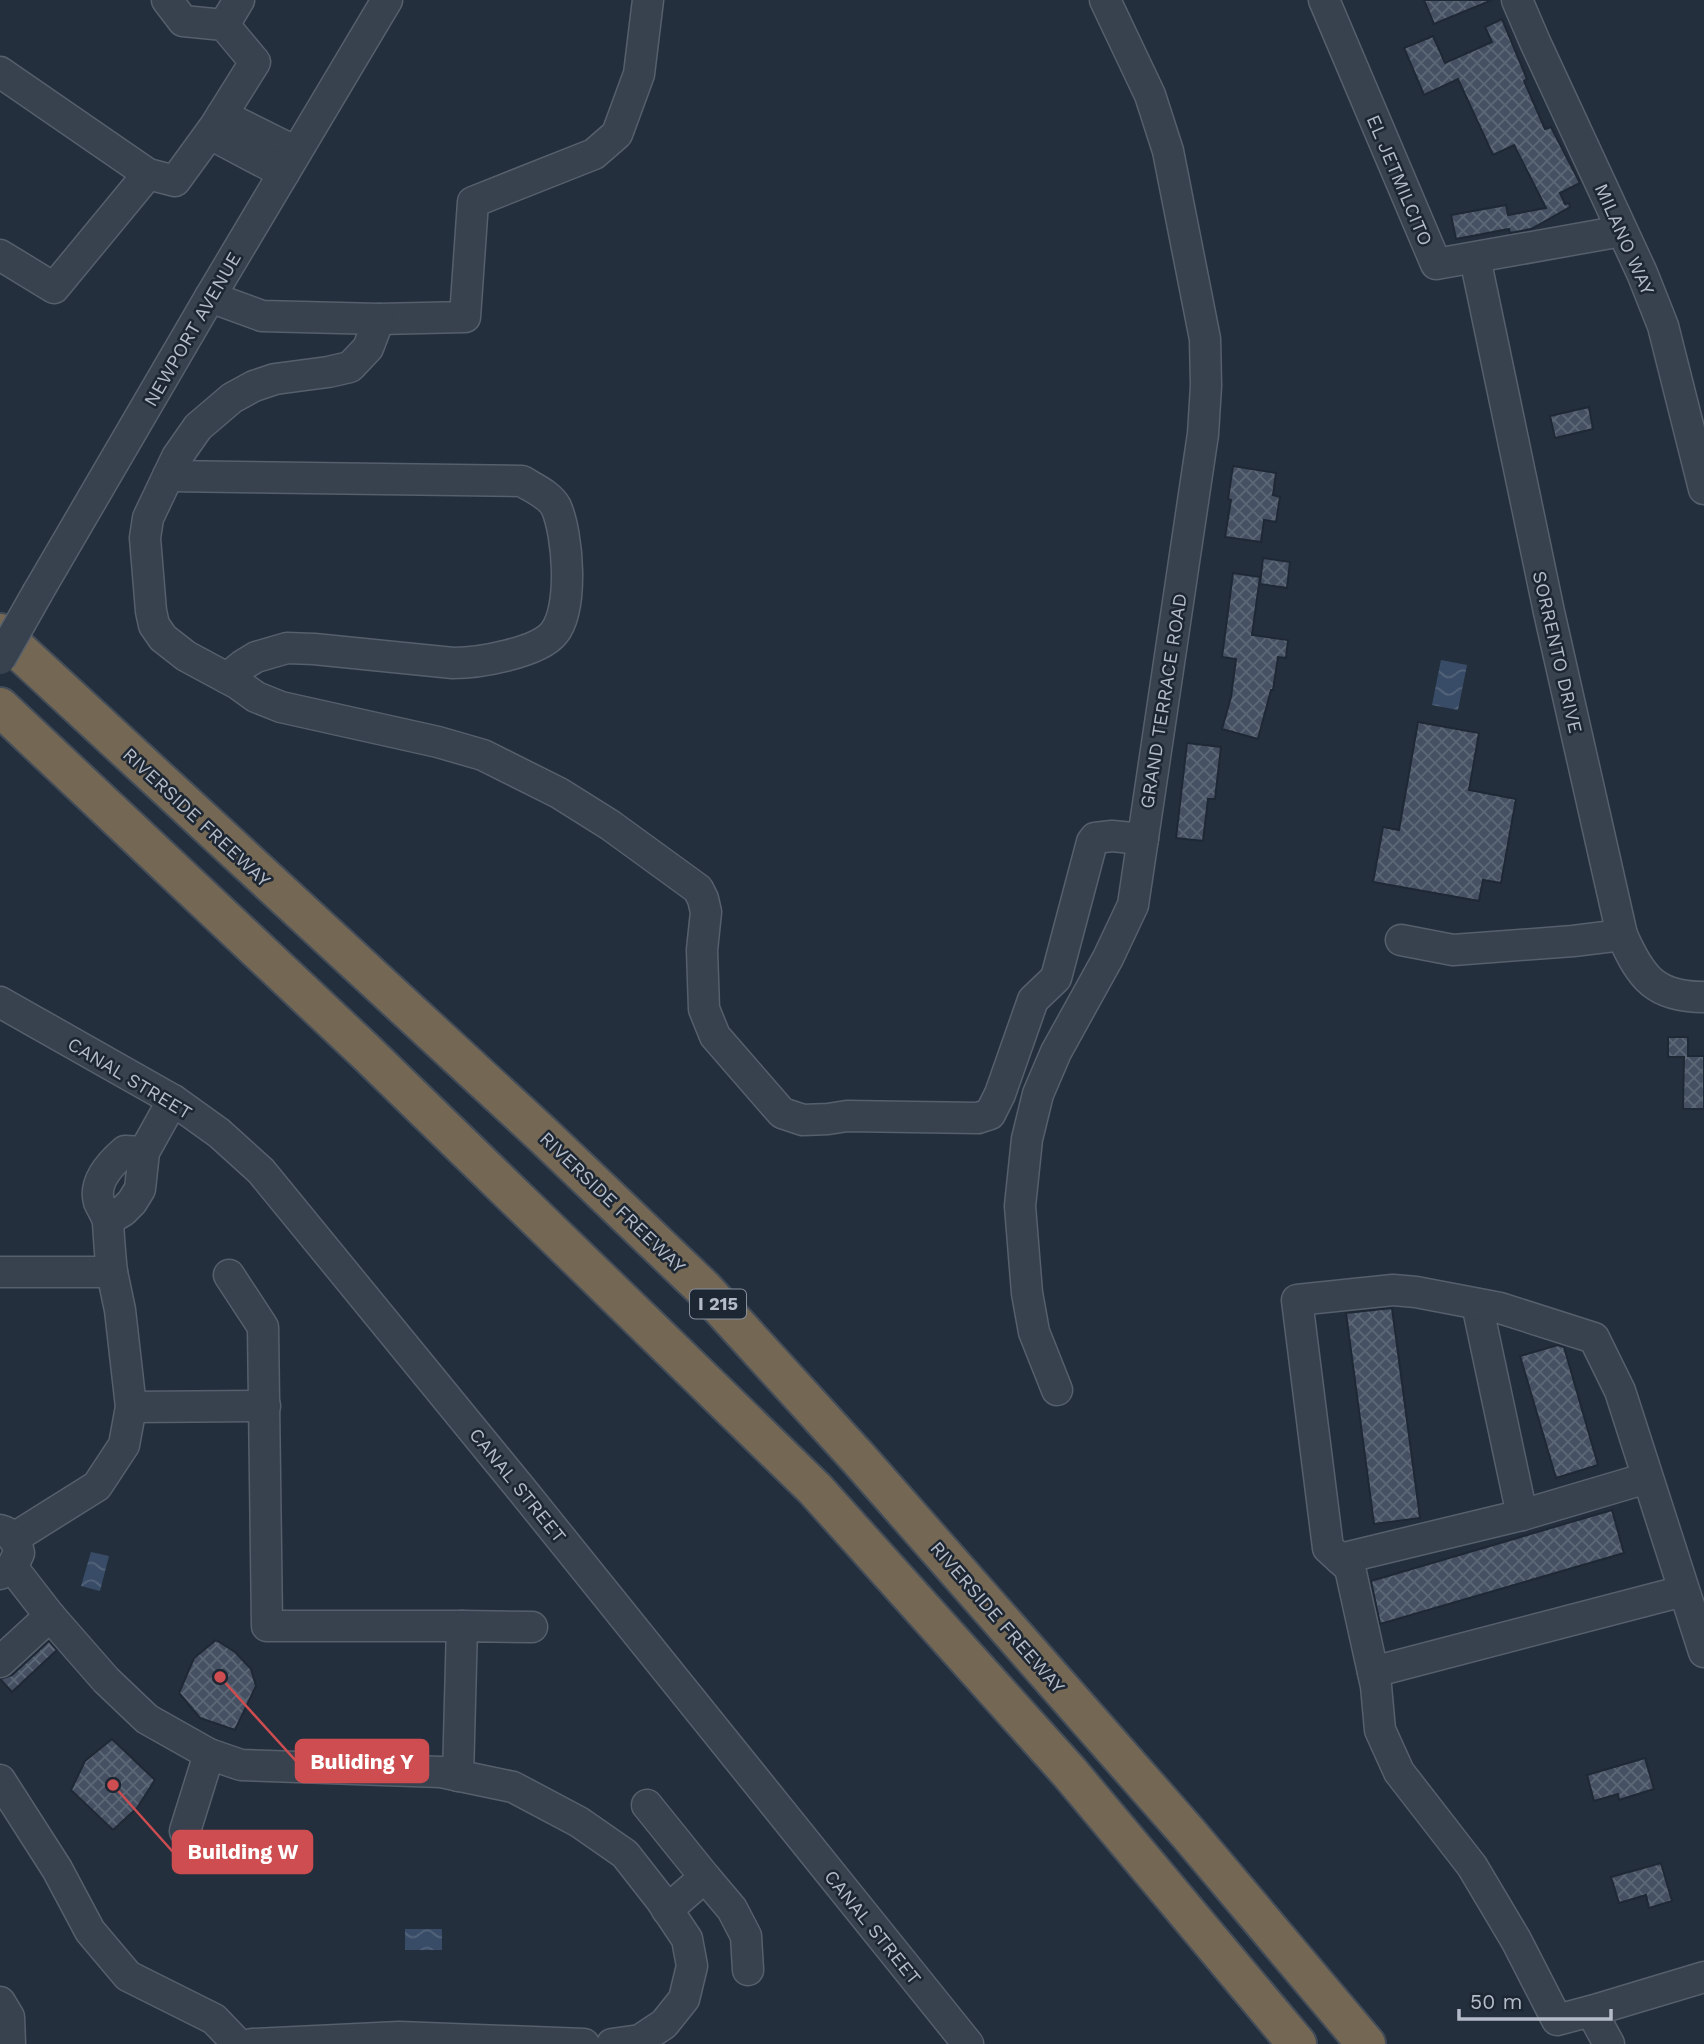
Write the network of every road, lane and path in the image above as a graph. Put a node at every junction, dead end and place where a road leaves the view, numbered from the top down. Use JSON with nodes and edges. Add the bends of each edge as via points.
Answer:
{"nodes":[{"id":1,"x":167,"y":0,"type":"edge"},
{"id":2,"x":239,"y":0,"type":"edge"},
{"id":3,"x":387,"y":0,"type":"edge"},
{"id":4,"x":648,"y":0,"type":"edge"},
{"id":5,"x":1105,"y":0,"type":"edge"},
{"id":6,"x":1324,"y":0,"type":"edge"},
{"id":7,"x":1517,"y":0,"type":"edge"},
{"id":8,"x":224,"y":25,"type":"junction"},
{"id":9,"x":0,"y":72,"type":"edge"},
{"id":10,"x":216,"y":125,"type":"junction"},
{"id":11,"x":290,"y":162,"type":"junction"},
{"id":12,"x":148,"y":174,"type":"junction"},
{"id":13,"x":1622,"y":231,"type":"junction"},
{"id":14,"x":0,"y":255,"type":"edge"},
{"id":15,"x":1475,"y":258,"type":"junction"},
{"id":16,"x":210,"y":297,"type":"junction"},
{"id":17,"x":379,"y":319,"type":"junction"},
{"id":18,"x":168,"y":475,"type":"junction"},
{"id":19,"x":1703,"y":478,"type":"edge"},
{"id":20,"x":0,"y":633,"type":"edge"},
{"id":21,"x":0,"y":659,"type":"edge"},
{"id":22,"x":227,"y":678,"type":"junction"},
{"id":23,"x":0,"y":707,"type":"edge"},
{"id":24,"x":1143,"y":838,"type":"junction"},
{"id":25,"x":1622,"y":935,"type":"junction"},
{"id":26,"x":1401,"y":940,"type":"dead end"},
{"id":27,"x":1704,"y":997,"type":"edge"},
{"id":28,"x":0,"y":1002,"type":"edge"},
{"id":29,"x":173,"y":1100,"type":"junction"},
{"id":30,"x":0,"y":1272,"type":"edge"},
{"id":31,"x":112,"y":1272,"type":"junction"},
{"id":32,"x":229,"y":1275,"type":"dead end"},
{"id":33,"x":1477,"y":1304,"type":"junction"},
{"id":34,"x":1057,"y":1390,"type":"dead end"},
{"id":35,"x":265,"y":1406,"type":"junction"},
{"id":36,"x":131,"y":1407,"type":"junction"},
{"id":37,"x":1647,"y":1478,"type":"junction"},
{"id":38,"x":1522,"y":1515,"type":"junction"},
{"id":39,"x":7,"y":1552,"type":"edge"},
{"id":40,"x":1340,"y":1559,"type":"junction"},
{"id":41,"x":1683,"y":1591,"type":"junction"},
{"id":42,"x":50,"y":1616,"type":"junction"},
{"id":43,"x":461,"y":1626,"type":"junction"},
{"id":44,"x":532,"y":1627,"type":"dead end"},
{"id":45,"x":1704,"y":1652,"type":"edge"},
{"id":46,"x":0,"y":1662,"type":"edge"},
{"id":47,"x":1373,"y":1672,"type":"junction"},
{"id":48,"x":209,"y":1754,"type":"junction"},
{"id":49,"x":458,"y":1776,"type":"junction"},
{"id":50,"x":0,"y":1780,"type":"edge"},
{"id":51,"x":647,"y":1805,"type":"dead end"},
{"id":52,"x":185,"y":1831,"type":"dead end"},
{"id":53,"x":705,"y":1877,"type":"junction"},
{"id":54,"x":667,"y":1910,"type":"junction"},
{"id":55,"x":748,"y":1969,"type":"dead end"},
{"id":56,"x":1704,"y":1977,"type":"edge"},
{"id":57,"x":0,"y":2002,"type":"edge"},
{"id":58,"x":1591,"y":2011,"type":"junction"},
{"id":59,"x":653,"y":2038,"type":"edge"},
{"id":60,"x":424,"y":2041,"type":"edge"},
{"id":61,"x":10,"y":2044,"type":"edge"},
{"id":62,"x":238,"y":2044,"type":"edge"},
{"id":63,"x":253,"y":2044,"type":"edge"},
{"id":64,"x":584,"y":2044,"type":"edge"},
{"id":65,"x":612,"y":2044,"type":"edge"},
{"id":66,"x":968,"y":2044,"type":"edge"},
{"id":67,"x":1297,"y":2044,"type":"edge"},
{"id":68,"x":1366,"y":2044,"type":"edge"},
{"id":69,"x":1609,"y":2044,"type":"edge"}],
"edges":[{"from":1,"to":8,"type":"street","via":[[183,21]]},
{"from":2,"to":8,"type":"street"},
{"from":3,"to":11,"type":"street","name":"NEWPORT AVENUE"},
{"from":4,"to":17,"type":"street","via":[[639,74],[617,134],[594,154],[473,202],[465,317]]},
{"from":5,"to":24,"type":"street","name":"GRAND TERRACE ROAD","via":[[1150,95],[1168,151],[1205,339],[1203,434]]},
{"from":6,"to":15,"type":"street","name":"EL JETMILCITO","via":[[1436,264]]},
{"from":7,"to":13,"type":"street","name":"MILANO WAY"},
{"from":8,"to":10,"type":"street","via":[[255,62]]},
{"from":9,"to":12,"type":"street"},
{"from":10,"to":11,"type":"street"},
{"from":10,"to":12,"type":"street","via":[[174,181]]},
{"from":11,"to":16,"type":"street","name":"NEWPORT AVENUE"},
{"from":12,"to":14,"type":"street","via":[[54,288]]},
{"from":13,"to":15,"type":"street","name":"EL JETMILCITO"},
{"from":13,"to":19,"type":"street","name":"MILANO WAY","via":[[1663,326]]},
{"from":15,"to":25,"type":"street","name":"SORRENTO DRIVE"},
{"from":16,"to":17,"type":"street","via":[[262,316]]},
{"from":16,"to":21,"type":"street","name":"NEWPORT AVENUE","bridge":true},
{"from":17,"to":18,"type":"street","via":[[368,348],[349,367],[275,379],[232,398],[198,427]]},
{"from":18,"to":22,"type":"street","via":[[148,518],[145,538],[154,625],[186,656]]},
{"from":18,"to":22,"type":"street","via":[[522,481],[555,505],[564,536],[566,593],[554,634],[539,643],[471,663],[287,648],[256,657]]},
{"from":20,"to":68,"type":"highway","name":"RIVERSIDE FREEWAY","number":"I 215","via":[[704,1289],[1188,1833]]},
{"from":22,"to":24,"type":"street","via":[[281,707],[483,755],[569,799],[698,890],[706,912],[702,950],[705,1009],[715,1036],[782,1113],[803,1120],[978,1118],[990,1114],[1032,1000],[1056,978],[1092,842],[1104,836]]},
{"from":23,"to":67,"type":"highway","via":[[366,1052],[814,1489],[1070,1773]]},
{"from":24,"to":34,"type":"street","name":"GRAND TERRACE ROAD","via":[[1133,905],[1056,1052],[1038,1094],[1027,1139],[1020,1206],[1027,1293],[1034,1332]]},
{"from":25,"to":26,"type":"street","via":[[1453,950]]},
{"from":25,"to":27,"type":"street","name":"SORRENTO DRIVE","via":[[1647,978],[1667,994]]},
{"from":28,"to":29,"type":"street","name":"CANAL STREET"},
{"from":29,"to":31,"type":"street","via":[[144,1152],[140,1189],[123,1211],[108,1220]]},
{"from":29,"to":66,"type":"street","name":"CANAL STREET","via":[[261,1171],[297,1213]]},
{"from":30,"to":31,"type":"street"},
{"from":31,"to":36,"type":"street"},
{"from":32,"to":35,"type":"street","via":[[263,1327]]},
{"from":33,"to":37,"type":"street","via":[[1594,1338],[1620,1391]]},
{"from":33,"to":38,"type":"street"},
{"from":33,"to":40,"type":"street","via":[[1393,1290],[1297,1300],[1328,1548]]},
{"from":35,"to":36,"type":"street"},
{"from":35,"to":43,"type":"street","via":[[267,1626]]},
{"from":36,"to":39,"type":"street","via":[[124,1445],[97,1486]]},
{"from":37,"to":38,"type":"street"},
{"from":37,"to":41,"type":"street"},
{"from":38,"to":40,"type":"street"},
{"from":39,"to":42,"type":"street"},
{"from":40,"to":47,"type":"street","via":[[1350,1568]]},
{"from":41,"to":45,"type":"street"},
{"from":41,"to":47,"type":"street"},
{"from":42,"to":46,"type":"street"},
{"from":42,"to":48,"type":"street","via":[[147,1719]]},
{"from":43,"to":44,"type":"street"},
{"from":43,"to":49,"type":"street"},
{"from":47,"to":58,"type":"street","via":[[1380,1730],[1399,1772],[1472,1866],[1557,2020]]},
{"from":48,"to":49,"type":"street","via":[[241,1765]]},
{"from":48,"to":52,"type":"street"},
{"from":49,"to":54,"type":"street","via":[[513,1787],[579,1822],[625,1854]]},
{"from":50,"to":62,"type":"street","via":[[90,1931],[128,1976],[214,2019]]},
{"from":51,"to":53,"type":"street"},
{"from":53,"to":54,"type":"street"},
{"from":53,"to":55,"type":"street","via":[[732,1909],[746,1937]]},
{"from":54,"to":59,"type":"street","via":[[687,1939],[692,1966],[684,1999]]},
{"from":56,"to":58,"type":"street"},
{"from":57,"to":61,"type":"street","via":[[9,2017]]},
{"from":58,"to":69,"type":"street"},
{"from":59,"to":65,"type":"street"},
{"from":60,"to":63,"type":"street","via":[[387,2038]]},
{"from":60,"to":64,"type":"street"}]}
